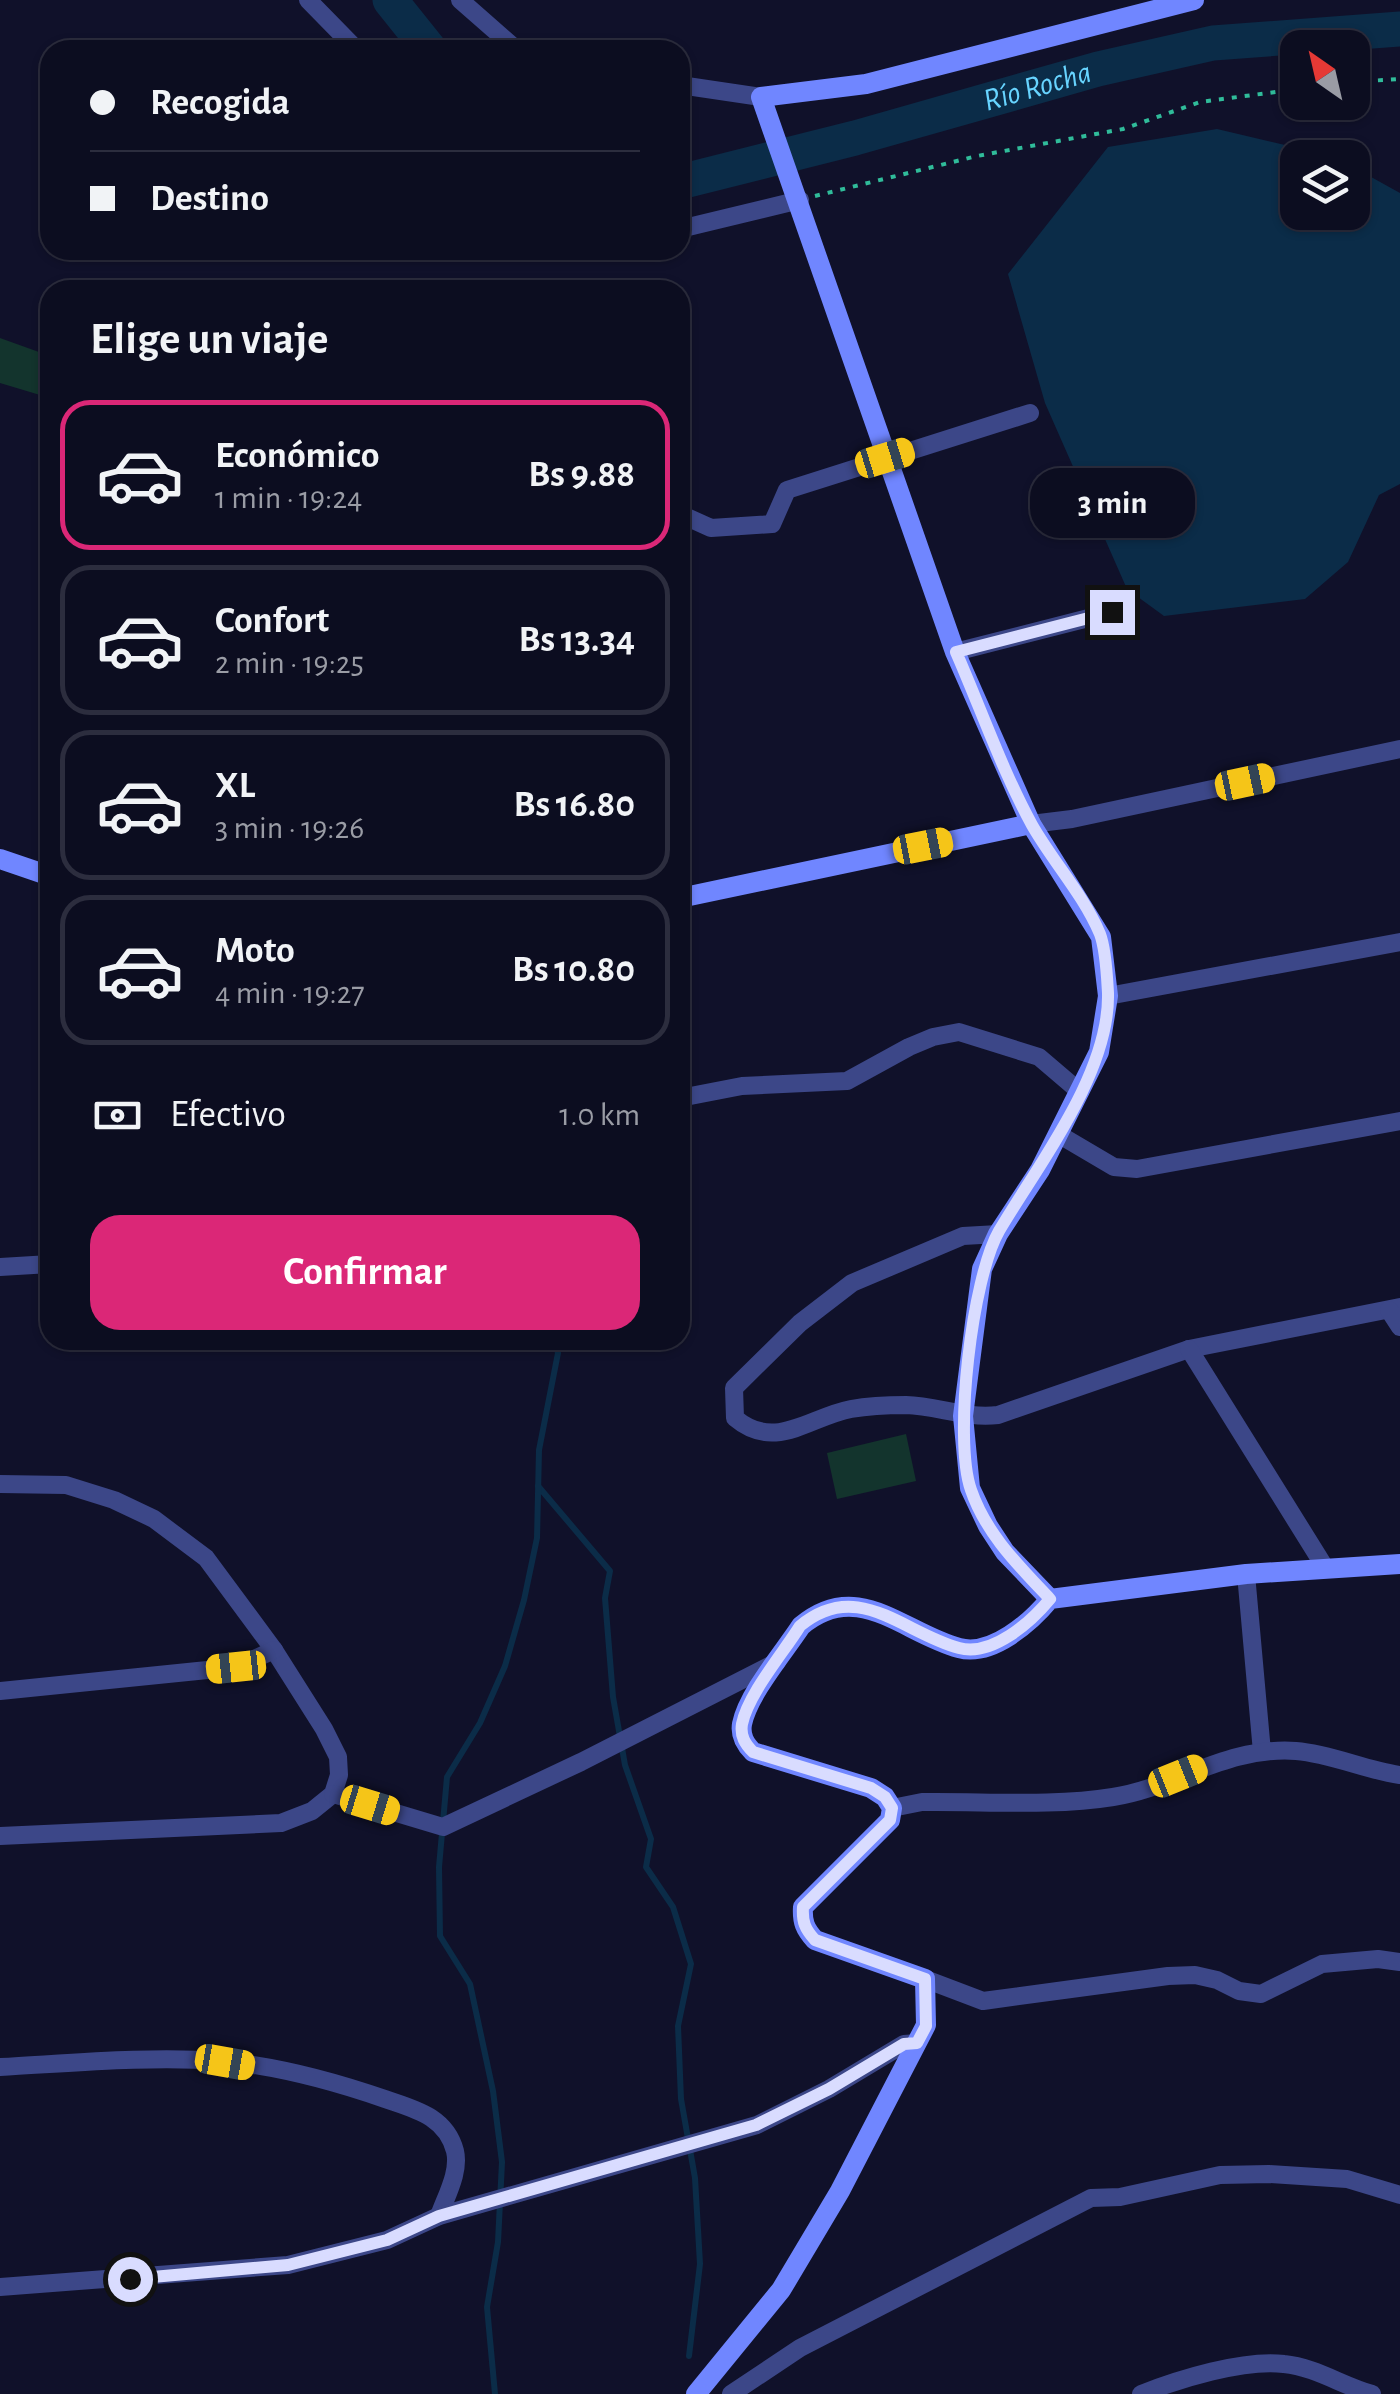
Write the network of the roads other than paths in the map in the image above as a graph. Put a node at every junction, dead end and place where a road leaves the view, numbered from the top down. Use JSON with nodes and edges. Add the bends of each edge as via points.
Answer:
{"nodes":[{"id":1,"x":308,"y":0,"type":"edge"},
{"id":2,"x":460,"y":0,"type":"edge"},
{"id":3,"x":1194,"y":0,"type":"edge"},
{"id":4,"x":346,"y":40,"type":"edge"},
{"id":5,"x":506,"y":40,"type":"edge"},
{"id":6,"x":690,"y":88,"type":"edge"},
{"id":7,"x":765,"y":107,"type":"junction"},
{"id":8,"x":796,"y":192,"type":"junction"},
{"id":9,"x":690,"y":226,"type":"edge"},
{"id":10,"x":1030,"y":414,"type":"dead end"},
{"id":11,"x":885,"y":458,"type":"junction"},
{"id":12,"x":690,"y":519,"type":"edge"},
{"id":13,"x":1112,"y":612,"type":"dead end"},
{"id":14,"x":956,"y":652,"type":"junction"},
{"id":15,"x":1400,"y":749,"type":"edge"},
{"id":16,"x":1032,"y":824,"type":"junction"},
{"id":17,"x":0,"y":859,"type":"edge"},
{"id":18,"x":25,"y":867,"type":"junction"},
{"id":19,"x":0,"y":872,"type":"edge"},
{"id":20,"x":40,"y":872,"type":"edge"},
{"id":21,"x":690,"y":896,"type":"edge"},
{"id":22,"x":1400,"y":942,"type":"edge"},
{"id":23,"x":1108,"y":996,"type":"junction"},
{"id":24,"x":1080,"y":1092,"type":"junction"},
{"id":25,"x":690,"y":1096,"type":"edge"},
{"id":26,"x":1400,"y":1121,"type":"edge"},
{"id":27,"x":1058,"y":1134,"type":"junction"},
{"id":28,"x":998,"y":1234,"type":"junction"},
{"id":29,"x":40,"y":1265,"type":"edge"},
{"id":30,"x":0,"y":1267,"type":"edge"},
{"id":31,"x":1395,"y":1308,"type":"edge"},
{"id":32,"x":1400,"y":1327,"type":"edge"},
{"id":33,"x":1188,"y":1349,"type":"junction"},
{"id":34,"x":963,"y":1416,"type":"junction"},
{"id":35,"x":0,"y":1484,"type":"edge"},
{"id":36,"x":1400,"y":1564,"type":"edge"},
{"id":37,"x":1326,"y":1569,"type":"junction"},
{"id":38,"x":1246,"y":1574,"type":"junction"},
{"id":39,"x":1050,"y":1599,"type":"junction"},
{"id":40,"x":274,"y":1650,"type":"junction"},
{"id":41,"x":778,"y":1662,"type":"junction"},
{"id":42,"x":0,"y":1692,"type":"edge"},
{"id":43,"x":1262,"y":1752,"type":"junction"},
{"id":44,"x":1400,"y":1775,"type":"edge"},
{"id":45,"x":333,"y":1794,"type":"junction"},
{"id":46,"x":892,"y":1808,"type":"junction"},
{"id":47,"x":0,"y":1836,"type":"edge"},
{"id":48,"x":1400,"y":1962,"type":"edge"},
{"id":49,"x":925,"y":1979,"type":"junction"},
{"id":50,"x":917,"y":2043,"type":"junction"},
{"id":51,"x":0,"y":2067,"type":"edge"},
{"id":52,"x":1400,"y":2195,"type":"edge"},
{"id":53,"x":439,"y":2216,"type":"junction"},
{"id":54,"x":0,"y":2287,"type":"edge"},
{"id":55,"x":696,"y":2394,"type":"edge"},
{"id":56,"x":731,"y":2394,"type":"edge"},
{"id":57,"x":1142,"y":2394,"type":"edge"},
{"id":58,"x":1372,"y":2394,"type":"edge"}],
"edges":[{"from":1,"to":4,"type":"street"},
{"from":2,"to":5,"type":"street"},
{"from":3,"to":7,"type":"street"},
{"from":6,"to":7,"type":"street"},
{"from":7,"to":8,"type":"street"},
{"from":8,"to":9,"type":"street"},
{"from":8,"to":11,"type":"street"},
{"from":10,"to":11,"type":"street"},
{"from":11,"to":12,"type":"street","via":[[787,490],[772,524],[711,528]]},
{"from":11,"to":14,"type":"street"},
{"from":13,"to":14,"type":"street"},
{"from":14,"to":16,"type":"street"},
{"from":15,"to":16,"type":"street"},
{"from":16,"to":21,"type":"street"},
{"from":16,"to":23,"type":"street","via":[[1101,937]]},
{"from":17,"to":18,"type":"street"},
{"from":18,"to":19,"type":"street"},
{"from":18,"to":20,"type":"street"},
{"from":22,"to":23,"type":"street"},
{"from":23,"to":24,"type":"street","via":[[1099,1052]]},
{"from":24,"to":25,"type":"street","via":[[1040,1057],[960,1032],[932,1037],[847,1080]]},
{"from":24,"to":27,"type":"street"},
{"from":26,"to":27,"type":"street","via":[[1137,1168],[1114,1167]]},
{"from":27,"to":28,"type":"street"},
{"from":28,"to":34,"type":"street","via":[[982,1269]]},
{"from":28,"to":34,"type":"street","via":[[962,1236],[852,1283],[734,1388],[735,1418],[751,1432],[787,1432],[849,1409],[908,1405]]},
{"from":29,"to":30,"type":"street"},
{"from":31,"to":32,"type":"street"},
{"from":31,"to":33,"type":"street"},
{"from":33,"to":34,"type":"street","via":[[998,1416]]},
{"from":33,"to":37,"type":"street"},
{"from":34,"to":39,"type":"street","via":[[970,1488],[1005,1552]]},
{"from":35,"to":40,"type":"street","via":[[66,1484],[154,1519],[206,1558]]},
{"from":36,"to":37,"type":"street"},
{"from":37,"to":38,"type":"street"},
{"from":38,"to":39,"type":"street"},
{"from":38,"to":43,"type":"street"},
{"from":39,"to":41,"type":"street","via":[[1007,1636],[960,1649],[888,1615],[834,1608],[800,1626]]},
{"from":40,"to":42,"type":"street","via":[[236,1667]]},
{"from":40,"to":45,"type":"street","via":[[338,1756]]},
{"from":41,"to":45,"type":"street","via":[[442,1826]]},
{"from":41,"to":46,"type":"street","via":[[748,1706],[744,1742],[753,1752],[871,1788]]},
{"from":43,"to":44,"type":"street","via":[[1296,1751]]},
{"from":43,"to":46,"type":"street","via":[[1114,1797]]},
{"from":45,"to":47,"type":"street","via":[[312,1811],[281,1822]]},
{"from":46,"to":49,"type":"street","via":[[890,1820],[803,1907],[802,1918],[815,1940]]},
{"from":48,"to":49,"type":"street","via":[[1322,1964],[1261,1994],[1217,1980],[1168,1976],[983,2001]]},
{"from":49,"to":50,"type":"street","via":[[926,2026]]},
{"from":50,"to":53,"type":"street","via":[[904,2044],[756,2125]]},
{"from":50,"to":55,"type":"street","via":[[780,2290]]},
{"from":51,"to":53,"type":"street","via":[[154,2059],[225,2062],[330,2080],[438,2122],[456,2154]]},
{"from":52,"to":56,"type":"street","via":[[1346,2179],[1269,2174],[1091,2198],[800,2348]]},
{"from":53,"to":54,"type":"street","via":[[387,2240],[288,2265]]},
{"from":57,"to":58,"type":"street","via":[[1222,2369],[1282,2363]]}]}
